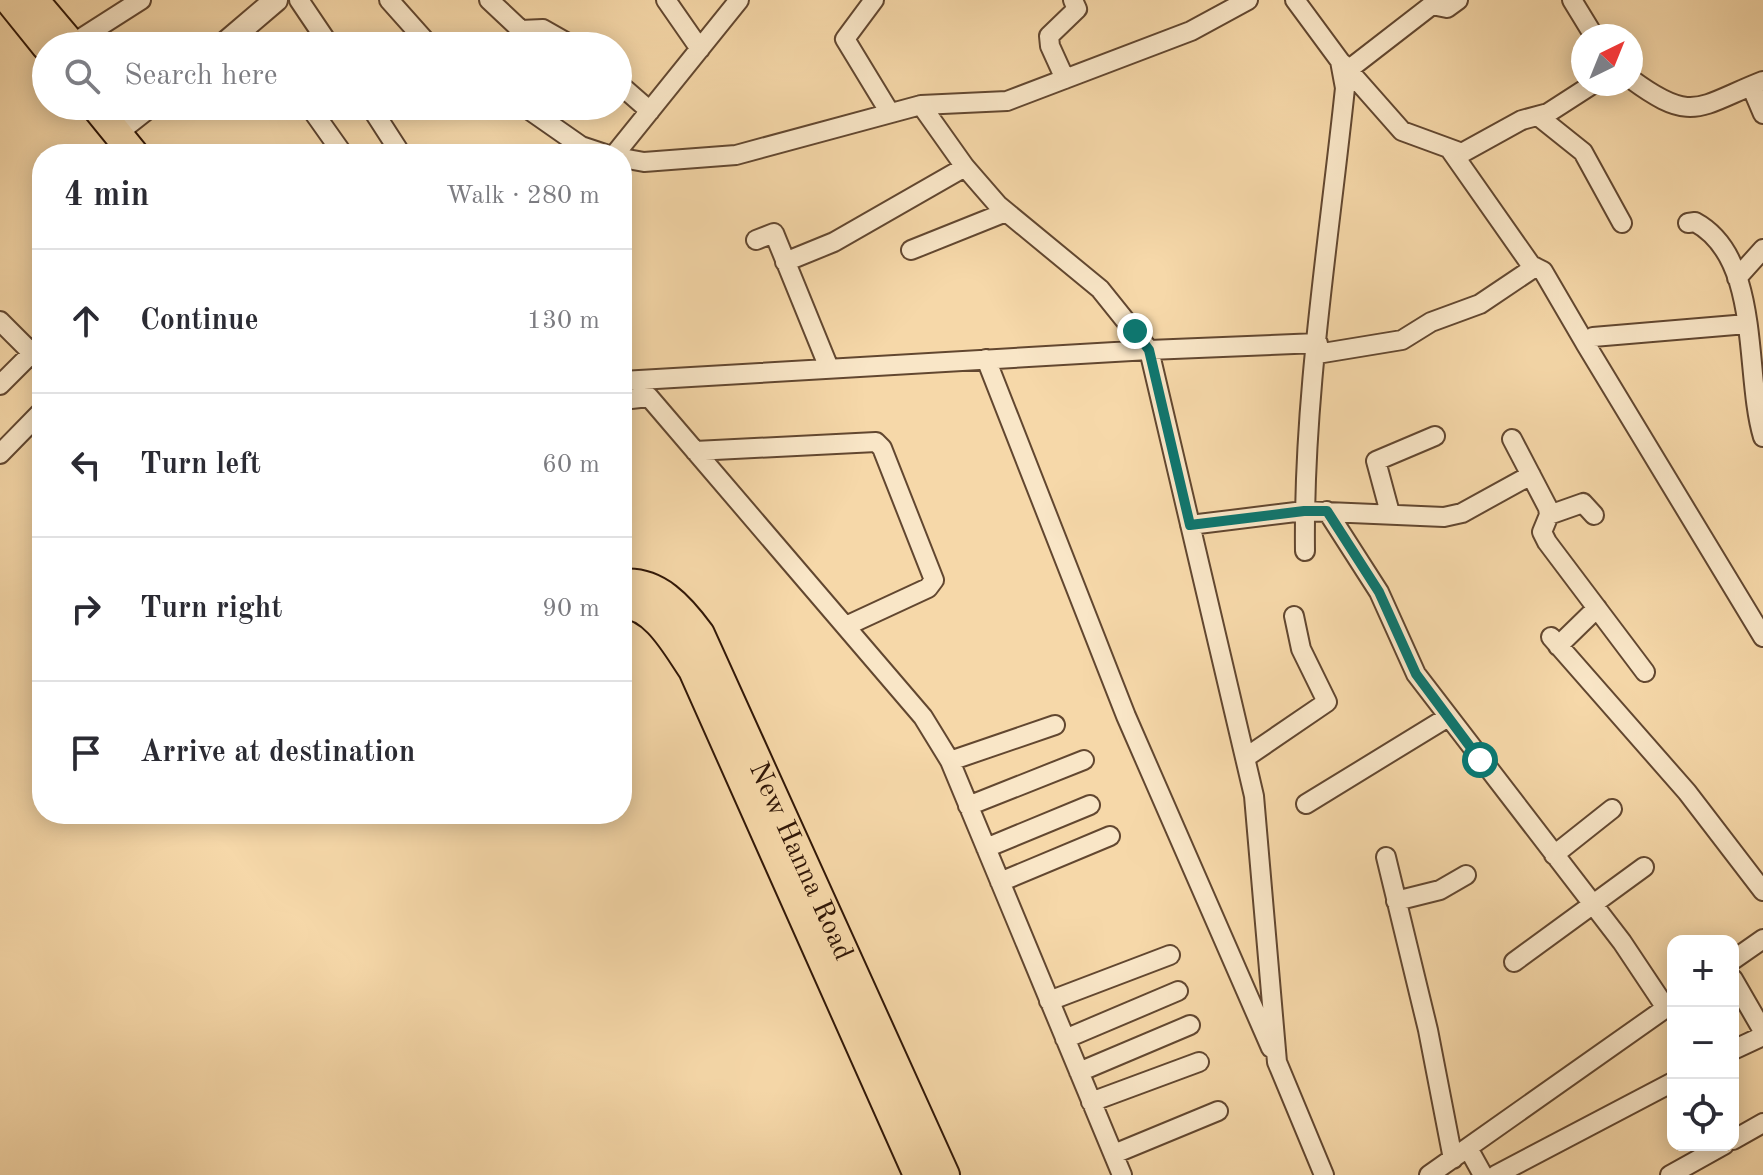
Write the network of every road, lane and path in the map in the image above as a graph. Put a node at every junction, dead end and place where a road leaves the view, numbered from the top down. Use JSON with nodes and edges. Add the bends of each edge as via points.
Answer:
{"nodes":[{"id":1,"x":9,"y":0,"type":"edge"},
{"id":2,"x":34,"y":0,"type":"edge"},
{"id":3,"x":141,"y":0,"type":"edge"},
{"id":4,"x":276,"y":0,"type":"edge"},
{"id":5,"x":299,"y":0,"type":"edge"},
{"id":6,"x":390,"y":0,"type":"edge"},
{"id":7,"x":489,"y":0,"type":"edge"},
{"id":8,"x":666,"y":0,"type":"edge"},
{"id":9,"x":739,"y":0,"type":"edge"},
{"id":10,"x":874,"y":0,"type":"edge"},
{"id":11,"x":1248,"y":0,"type":"edge"},
{"id":12,"x":1295,"y":0,"type":"edge"},
{"id":13,"x":1458,"y":0,"type":"edge"},
{"id":14,"x":1572,"y":0,"type":"edge"},
{"id":15,"x":1076,"y":1,"type":"edge"},
{"id":16,"x":1587,"y":24,"type":"edge"},
{"id":17,"x":543,"y":29,"type":"junction"},
{"id":18,"x":48,"y":32,"type":"edge"},
{"id":19,"x":55,"y":32,"type":"edge"},
{"id":20,"x":86,"y":32,"type":"edge"},
{"id":21,"x":242,"y":32,"type":"edge"},
{"id":22,"x":321,"y":32,"type":"edge"},
{"id":23,"x":418,"y":32,"type":"edge"},
{"id":24,"x":540,"y":32,"type":"edge"},
{"id":25,"x":548,"y":32,"type":"edge"},
{"id":26,"x":700,"y":49,"type":"junction"},
{"id":27,"x":1344,"y":66,"type":"junction"},
{"id":28,"x":1065,"y":79,"type":"junction"},
{"id":29,"x":1757,"y":84,"type":"edge"},
{"id":30,"x":1643,"y":88,"type":"edge"},
{"id":31,"x":632,"y":95,"type":"edge"},
{"id":32,"x":1572,"y":96,"type":"edge"},
{"id":33,"x":921,"y":105,"type":"junction"},
{"id":34,"x":650,"y":111,"type":"junction"},
{"id":35,"x":890,"y":113,"type":"junction"},
{"id":36,"x":1763,"y":114,"type":"edge"},
{"id":37,"x":1538,"y":116,"type":"junction"},
{"id":38,"x":129,"y":120,"type":"edge"},
{"id":39,"x":131,"y":120,"type":"edge"},
{"id":40,"x":319,"y":120,"type":"edge"},
{"id":41,"x":379,"y":120,"type":"edge"},
{"id":42,"x":540,"y":120,"type":"edge"},
{"id":43,"x":132,"y":144,"type":"edge"},
{"id":44,"x":146,"y":144,"type":"edge"},
{"id":45,"x":336,"y":144,"type":"edge"},
{"id":46,"x":395,"y":144,"type":"edge"},
{"id":47,"x":567,"y":144,"type":"edge"},
{"id":48,"x":623,"y":144,"type":"edge"},
{"id":49,"x":1451,"y":151,"type":"junction"},
{"id":50,"x":632,"y":160,"type":"edge"},
{"id":51,"x":965,"y":167,"type":"junction"},
{"id":52,"x":1006,"y":212,"type":"junction"},
{"id":53,"x":1622,"y":223,"type":"dead end"},
{"id":54,"x":1688,"y":223,"type":"dead end"},
{"id":55,"x":756,"y":240,"type":"dead end"},
{"id":56,"x":1763,"y":249,"type":"edge"},
{"id":57,"x":911,"y":250,"type":"dead end"},
{"id":58,"x":785,"y":262,"type":"junction"},
{"id":59,"x":1535,"y":267,"type":"junction"},
{"id":60,"x":1737,"y":278,"type":"junction"},
{"id":61,"x":0,"y":321,"type":"edge"},
{"id":62,"x":1747,"y":324,"type":"junction"},
{"id":63,"x":1585,"y":343,"type":"junction"},
{"id":64,"x":32,"y":347,"type":"edge"},
{"id":65,"x":1317,"y":349,"type":"junction"},
{"id":66,"x":1149,"y":350,"type":"junction"},
{"id":67,"x":32,"y":359,"type":"edge"},
{"id":68,"x":986,"y":359,"type":"junction"},
{"id":69,"x":829,"y":368,"type":"junction"},
{"id":70,"x":632,"y":380,"type":"edge"},
{"id":71,"x":0,"y":385,"type":"edge"},
{"id":72,"x":632,"y":399,"type":"edge"},
{"id":73,"x":32,"y":421,"type":"edge"},
{"id":74,"x":1435,"y":436,"type":"dead end"},
{"id":75,"x":1763,"y":437,"type":"edge"},
{"id":76,"x":1512,"y":439,"type":"dead end"},
{"id":77,"x":695,"y":451,"type":"junction"},
{"id":78,"x":0,"y":454,"type":"edge"},
{"id":79,"x":1531,"y":475,"type":"junction"},
{"id":80,"x":1304,"y":511,"type":"junction"},
{"id":81,"x":1327,"y":511,"type":"junction"},
{"id":82,"x":1390,"y":513,"type":"junction"},
{"id":83,"x":1549,"y":515,"type":"junction"},
{"id":84,"x":1594,"y":515,"type":"dead end"},
{"id":85,"x":1190,"y":525,"type":"junction"},
{"id":86,"x":1305,"y":551,"type":"dead end"},
{"id":87,"x":632,"y":583,"type":"edge"},
{"id":88,"x":632,"y":605,"type":"edge"},
{"id":89,"x":1597,"y":608,"type":"junction"},
{"id":90,"x":1294,"y":616,"type":"dead end"},
{"id":91,"x":846,"y":626,"type":"junction"},
{"id":92,"x":1763,"y":637,"type":"edge"},
{"id":93,"x":1645,"y":672,"type":"dead end"},
{"id":94,"x":1448,"y":717,"type":"junction"},
{"id":95,"x":1055,"y":725,"type":"dead end"},
{"id":96,"x":1245,"y":758,"type":"junction"},
{"id":97,"x":1084,"y":760,"type":"dead end"},
{"id":98,"x":950,"y":761,"type":"junction"},
{"id":99,"x":1306,"y":804,"type":"dead end"},
{"id":100,"x":1090,"y":805,"type":"dead end"},
{"id":101,"x":968,"y":806,"type":"junction"},
{"id":102,"x":1612,"y":809,"type":"dead end"},
{"id":103,"x":1110,"y":836,"type":"dead end"},
{"id":104,"x":986,"y":848,"type":"junction"},
{"id":105,"x":1554,"y":855,"type":"junction"},
{"id":106,"x":1386,"y":857,"type":"dead end"},
{"id":107,"x":1644,"y":867,"type":"dead end"},
{"id":108,"x":1466,"y":875,"type":"dead end"},
{"id":109,"x":1000,"y":882,"type":"junction"},
{"id":110,"x":1763,"y":891,"type":"edge"},
{"id":111,"x":1396,"y":901,"type":"junction"},
{"id":112,"x":1593,"y":905,"type":"junction"},
{"id":113,"x":1763,"y":939,"type":"edge"},
{"id":114,"x":1170,"y":955,"type":"dead end"},
{"id":115,"x":1739,"y":956,"type":"edge"},
{"id":116,"x":1514,"y":962,"type":"dead end"},
{"id":117,"x":1739,"y":990,"type":"edge"},
{"id":118,"x":1178,"y":991,"type":"dead end"},
{"id":119,"x":1049,"y":1001,"type":"junction"},
{"id":120,"x":1667,"y":1002,"type":"edge"},
{"id":121,"x":1667,"y":1006,"type":"edge"},
{"id":122,"x":1190,"y":1025,"type":"dead end"},
{"id":123,"x":1763,"y":1033,"type":"edge"},
{"id":124,"x":1065,"y":1039,"type":"junction"},
{"id":125,"x":1739,"y":1047,"type":"edge"},
{"id":126,"x":1199,"y":1062,"type":"dead end"},
{"id":127,"x":1277,"y":1062,"type":"junction"},
{"id":128,"x":1079,"y":1072,"type":"junction"},
{"id":129,"x":1667,"y":1085,"type":"edge"},
{"id":130,"x":1091,"y":1102,"type":"junction"},
{"id":131,"x":1218,"y":1111,"type":"dead end"},
{"id":132,"x":1763,"y":1123,"type":"edge"},
{"id":133,"x":1739,"y":1137,"type":"edge"},
{"id":134,"x":1713,"y":1151,"type":"edge"},
{"id":135,"x":1114,"y":1154,"type":"junction"},
{"id":136,"x":1461,"y":1154,"type":"junction"},
{"id":137,"x":918,"y":1175,"type":"edge"},
{"id":138,"x":945,"y":1175,"type":"edge"},
{"id":139,"x":1122,"y":1175,"type":"edge"},
{"id":140,"x":1324,"y":1175,"type":"edge"},
{"id":141,"x":1429,"y":1175,"type":"edge"},
{"id":142,"x":1483,"y":1175,"type":"edge"},
{"id":143,"x":1496,"y":1175,"type":"edge"},
{"id":144,"x":1670,"y":1175,"type":"edge"}],
"edges":[{"from":1,"to":18,"type":"main road"},
{"from":2,"to":19,"type":"main road"},
{"from":3,"to":20,"type":"street"},
{"from":4,"to":21,"type":"street"},
{"from":5,"to":22,"type":"street"},
{"from":6,"to":23,"type":"street"},
{"from":7,"to":17,"type":"street","via":[[521,30]]},
{"from":8,"to":26,"type":"street"},
{"from":9,"to":26,"type":"street"},
{"from":10,"to":35,"type":"street","via":[[845,39]]},
{"from":11,"to":28,"type":"street","via":[[1191,31]]},
{"from":12,"to":27,"type":"street"},
{"from":13,"to":27,"type":"street","via":[[1447,8],[1432,5]]},
{"from":14,"to":16,"type":"street"},
{"from":15,"to":28,"type":"street","via":[[1071,16],[1049,36]]},
{"from":17,"to":24,"type":"street"},
{"from":17,"to":25,"type":"street"},
{"from":26,"to":34,"type":"street"},
{"from":27,"to":49,"type":"street","via":[[1402,131]]},
{"from":27,"to":65,"type":"street"},
{"from":28,"to":33,"type":"street","via":[[1007,101]]},
{"from":29,"to":30,"type":"street","via":[[1700,109],[1662,102]]},
{"from":29,"to":36,"type":"street"},
{"from":31,"to":34,"type":"street"},
{"from":32,"to":37,"type":"street"},
{"from":33,"to":35,"type":"street"},
{"from":33,"to":51,"type":"street"},
{"from":34,"to":48,"type":"street"},
{"from":35,"to":50,"type":"street","via":[[736,155]]},
{"from":37,"to":49,"type":"street","via":[[1481,146]]},
{"from":37,"to":53,"type":"street","via":[[1583,152]]},
{"from":38,"to":43,"type":"main road"},
{"from":39,"to":44,"type":"main road"},
{"from":40,"to":45,"type":"street"},
{"from":41,"to":46,"type":"street"},
{"from":42,"to":47,"type":"street"},
{"from":49,"to":59,"type":"street"},
{"from":51,"to":52,"type":"street"},
{"from":51,"to":58,"type":"street","via":[[834,242]]},
{"from":52,"to":57,"type":"street"},
{"from":52,"to":66,"type":"street","via":[[1100,289]]},
{"from":54,"to":60,"type":"street","via":[[1710,230],[1727,251]]},
{"from":55,"to":58,"type":"street","via":[[774,233]]},
{"from":56,"to":60,"type":"street"},
{"from":58,"to":69,"type":"street"},
{"from":59,"to":63,"type":"street","via":[[1543,271]]},
{"from":59,"to":65,"type":"street","via":[[1480,304],[1431,322],[1402,340]]},
{"from":60,"to":62,"type":"street"},
{"from":61,"to":64,"type":"street"},
{"from":62,"to":63,"type":"street","via":[[1593,337]]},
{"from":62,"to":75,"type":"street"},
{"from":63,"to":92,"type":"street"},
{"from":65,"to":66,"type":"street"},
{"from":65,"to":80,"type":"street"},
{"from":66,"to":68,"type":"street"},
{"from":66,"to":85,"type":"street"},
{"from":67,"to":71,"type":"street"},
{"from":68,"to":69,"type":"street"},
{"from":68,"to":127,"type":"street","via":[[1126,716]]},
{"from":69,"to":70,"type":"street"},
{"from":72,"to":77,"type":"street","via":[[649,397]]},
{"from":73,"to":78,"type":"street"},
{"from":74,"to":82,"type":"street","via":[[1376,461]]},
{"from":76,"to":79,"type":"street"},
{"from":77,"to":91,"type":"street"},
{"from":77,"to":91,"type":"street","via":[[876,442],[882,448],[934,580],[928,588]]},
{"from":79,"to":82,"type":"street","via":[[1462,513]]},
{"from":79,"to":83,"type":"street"},
{"from":80,"to":81,"type":"street"},
{"from":80,"to":85,"type":"street"},
{"from":80,"to":86,"type":"street"},
{"from":81,"to":82,"type":"street"},
{"from":81,"to":94,"type":"street","via":[[1379,592],[1416,674]]},
{"from":83,"to":84,"type":"street","via":[[1577,502]]},
{"from":83,"to":89,"type":"street","via":[[1543,524],[1547,542]]},
{"from":85,"to":96,"type":"street"},
{"from":87,"to":138,"type":"main road","name":"New Hanna Road","via":[[654,589],[680,608],[700,634]]},
{"from":88,"to":137,"type":"main road","name":"New Hanna Road","via":[[661,624],[693,670]]},
{"from":89,"to":93,"type":"street"},
{"from":89,"to":110,"type":"street","via":[[1555,642],[1687,792]]},
{"from":90,"to":96,"type":"street","via":[[1301,649],[1327,702]]},
{"from":91,"to":98,"type":"street","via":[[923,717]]},
{"from":94,"to":99,"type":"street"},
{"from":94,"to":105,"type":"street"},
{"from":95,"to":98,"type":"street"},
{"from":96,"to":127,"type":"street","via":[[1254,796]]},
{"from":97,"to":101,"type":"street"},
{"from":98,"to":101,"type":"street"},
{"from":100,"to":104,"type":"street"},
{"from":101,"to":104,"type":"street"},
{"from":102,"to":105,"type":"street"},
{"from":103,"to":109,"type":"street"},
{"from":104,"to":109,"type":"street"},
{"from":105,"to":112,"type":"street"},
{"from":106,"to":111,"type":"street"},
{"from":107,"to":112,"type":"street"},
{"from":108,"to":111,"type":"street","via":[[1440,890]]},
{"from":109,"to":119,"type":"street"},
{"from":111,"to":136,"type":"street"},
{"from":112,"to":116,"type":"street"},
{"from":112,"to":120,"type":"street"},
{"from":113,"to":115,"type":"street"},
{"from":114,"to":119,"type":"street"},
{"from":117,"to":123,"type":"street"},
{"from":118,"to":124,"type":"street"},
{"from":119,"to":124,"type":"street"},
{"from":121,"to":136,"type":"street"},
{"from":122,"to":128,"type":"street"},
{"from":123,"to":125,"type":"street"},
{"from":124,"to":128,"type":"street"},
{"from":126,"to":130,"type":"street"},
{"from":127,"to":140,"type":"street"},
{"from":128,"to":130,"type":"street"},
{"from":129,"to":143,"type":"street"},
{"from":130,"to":135,"type":"street"},
{"from":131,"to":135,"type":"street"},
{"from":132,"to":133,"type":"street"},
{"from":134,"to":144,"type":"street"},
{"from":135,"to":139,"type":"street"},
{"from":136,"to":141,"type":"street"},
{"from":136,"to":142,"type":"street"}]}
